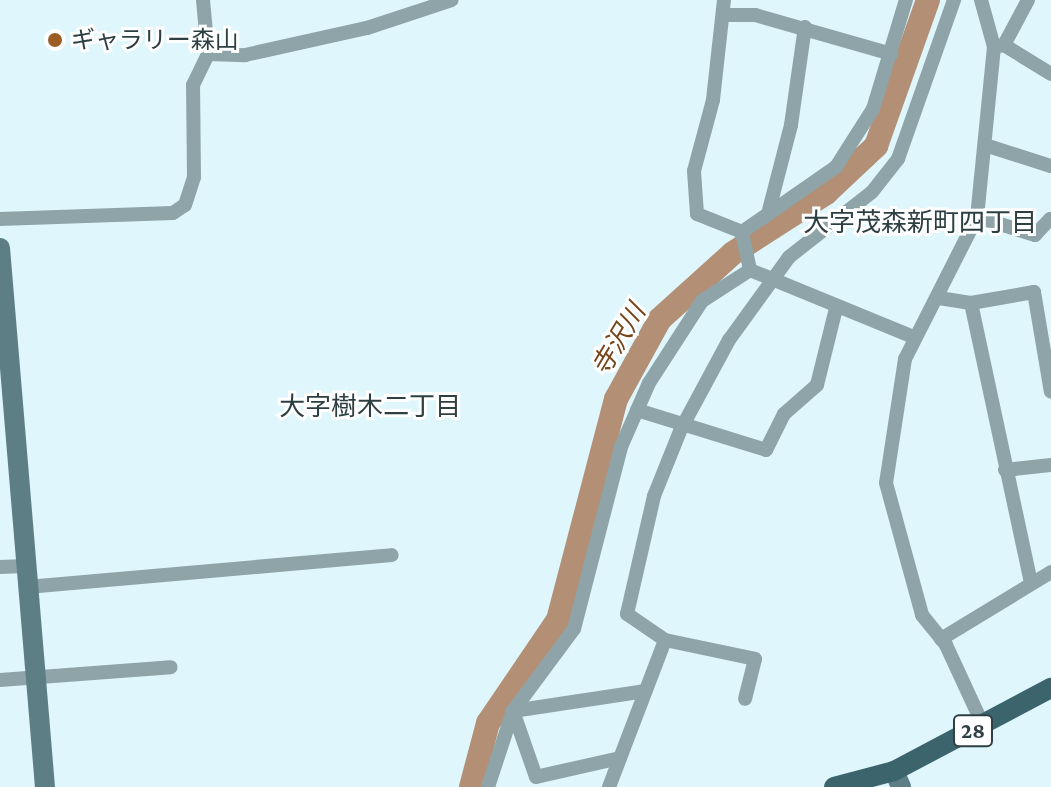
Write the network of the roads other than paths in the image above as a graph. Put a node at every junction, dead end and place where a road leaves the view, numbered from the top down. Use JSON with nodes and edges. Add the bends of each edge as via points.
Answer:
{"nodes":[{"id":1,"x":203,"y":0,"type":"edge"},
{"id":2,"x":452,"y":0,"type":"edge"},
{"id":3,"x":906,"y":0,"type":"edge"},
{"id":4,"x":954,"y":0,"type":"edge"},
{"id":5,"x":981,"y":0,"type":"edge"},
{"id":6,"x":1028,"y":0,"type":"edge"},
{"id":7,"x":724,"y":7,"type":"edge"},
{"id":8,"x":805,"y":27,"type":"junction"},
{"id":9,"x":999,"y":46,"type":"junction"},
{"id":10,"x":208,"y":54,"type":"junction"},
{"id":11,"x":892,"y":54,"type":"junction"},
{"id":12,"x":1051,"y":74,"type":"edge"},
{"id":13,"x":985,"y":145,"type":"junction"},
{"id":14,"x":1051,"y":166,"type":"edge"},
{"id":15,"x":768,"y":214,"type":"junction"},
{"id":16,"x":977,"y":217,"type":"junction"},
{"id":17,"x":0,"y":219,"type":"edge"},
{"id":18,"x":1050,"y":219,"type":"edge"},
{"id":19,"x":743,"y":235,"type":"junction"},
{"id":20,"x":0,"y":248,"type":"edge"},
{"id":21,"x":749,"y":267,"type":"junction"},
{"id":22,"x":772,"y":283,"type":"junction"},
{"id":23,"x":939,"y":298,"type":"junction"},
{"id":24,"x":971,"y":303,"type":"junction"},
{"id":25,"x":836,"y":308,"type":"junction"},
{"id":26,"x":913,"y":337,"type":"junction"},
{"id":27,"x":1051,"y":392,"type":"edge"},
{"id":28,"x":637,"y":410,"type":"junction"},
{"id":29,"x":681,"y":429,"type":"junction"},
{"id":30,"x":1051,"y":465,"type":"edge"},
{"id":31,"x":1005,"y":470,"type":"junction"},
{"id":32,"x":392,"y":555,"type":"dead end"},
{"id":33,"x":0,"y":567,"type":"edge"},
{"id":34,"x":1051,"y":572,"type":"edge"},
{"id":35,"x":27,"y":576,"type":"junction"},
{"id":36,"x":1031,"y":583,"type":"junction"},
{"id":37,"x":941,"y":639,"type":"junction"},
{"id":38,"x":665,"y":640,"type":"junction"},
{"id":39,"x":171,"y":667,"type":"dead end"},
{"id":40,"x":35,"y":677,"type":"junction"},
{"id":41,"x":0,"y":680,"type":"edge"},
{"id":42,"x":1051,"y":688,"type":"edge"},
{"id":43,"x":646,"y":691,"type":"junction"},
{"id":44,"x":745,"y":699,"type":"dead end"},
{"id":45,"x":513,"y":711,"type":"junction"},
{"id":46,"x":983,"y":725,"type":"junction"},
{"id":47,"x":620,"y":758,"type":"junction"},
{"id":48,"x":898,"y":779,"type":"edge"},
{"id":49,"x":45,"y":787,"type":"edge"},
{"id":50,"x":488,"y":787,"type":"edge"},
{"id":51,"x":609,"y":787,"type":"edge"},
{"id":52,"x":834,"y":787,"type":"edge"}],
"edges":[{"from":1,"to":10,"type":"street"},
{"from":2,"to":10,"type":"street","via":[[352,31],[245,55]]},
{"from":3,"to":11,"type":"street"},
{"from":4,"to":22,"type":"street","via":[[898,159],[872,192],[789,257]]},
{"from":5,"to":9,"type":"street"},
{"from":6,"to":9,"type":"street"},
{"from":7,"to":8,"type":"street"},
{"from":7,"to":19,"type":"street","via":[[694,171],[697,214]]},
{"from":8,"to":11,"type":"street"},
{"from":8,"to":15,"type":"street","via":[[791,125]]},
{"from":9,"to":12,"type":"street"},
{"from":9,"to":13,"type":"street"},
{"from":10,"to":17,"type":"street","via":[[193,85],[194,177],[185,205],[173,213]]},
{"from":11,"to":15,"type":"street","via":[[873,109],[836,167]]},
{"from":13,"to":14,"type":"street"},
{"from":13,"to":16,"type":"street"},
{"from":15,"to":19,"type":"street"},
{"from":16,"to":18,"type":"street","via":[[1035,235]]},
{"from":16,"to":23,"type":"street"},
{"from":19,"to":21,"type":"street"},
{"from":20,"to":35,"type":"main road"},
{"from":21,"to":22,"type":"street"},
{"from":21,"to":28,"type":"street","via":[[702,301]]},
{"from":22,"to":25,"type":"street"},
{"from":22,"to":29,"type":"street","via":[[729,340]]},
{"from":23,"to":24,"type":"street"},
{"from":23,"to":26,"type":"street"},
{"from":24,"to":27,"type":"street","via":[[1034,292]]},
{"from":24,"to":31,"type":"street"},
{"from":25,"to":26,"type":"street"},
{"from":25,"to":29,"type":"street","via":[[817,385],[784,414],[766,450]]},
{"from":26,"to":37,"type":"street","via":[[886,483],[922,615]]},
{"from":28,"to":29,"type":"street"},
{"from":28,"to":45,"type":"street","via":[[574,629]]},
{"from":29,"to":38,"type":"street","via":[[654,496],[627,614]]},
{"from":30,"to":31,"type":"street"},
{"from":31,"to":36,"type":"street"},
{"from":32,"to":35,"type":"street"},
{"from":33,"to":35,"type":"street"},
{"from":34,"to":36,"type":"street"},
{"from":35,"to":40,"type":"main road"},
{"from":36,"to":37,"type":"street"},
{"from":37,"to":46,"type":"street"},
{"from":38,"to":43,"type":"street"},
{"from":38,"to":44,"type":"street","via":[[755,659]]},
{"from":39,"to":40,"type":"street"},
{"from":40,"to":41,"type":"street"},
{"from":40,"to":49,"type":"main road"},
{"from":42,"to":46,"type":"main road","number":"28"},
{"from":43,"to":45,"type":"street"},
{"from":43,"to":47,"type":"street"},
{"from":45,"to":47,"type":"street","via":[[536,777]]},
{"from":45,"to":50,"type":"street"},
{"from":46,"to":48,"type":"main road","number":"28"},
{"from":47,"to":51,"type":"street"},
{"from":48,"to":52,"type":"main road","number":"28"}]}
